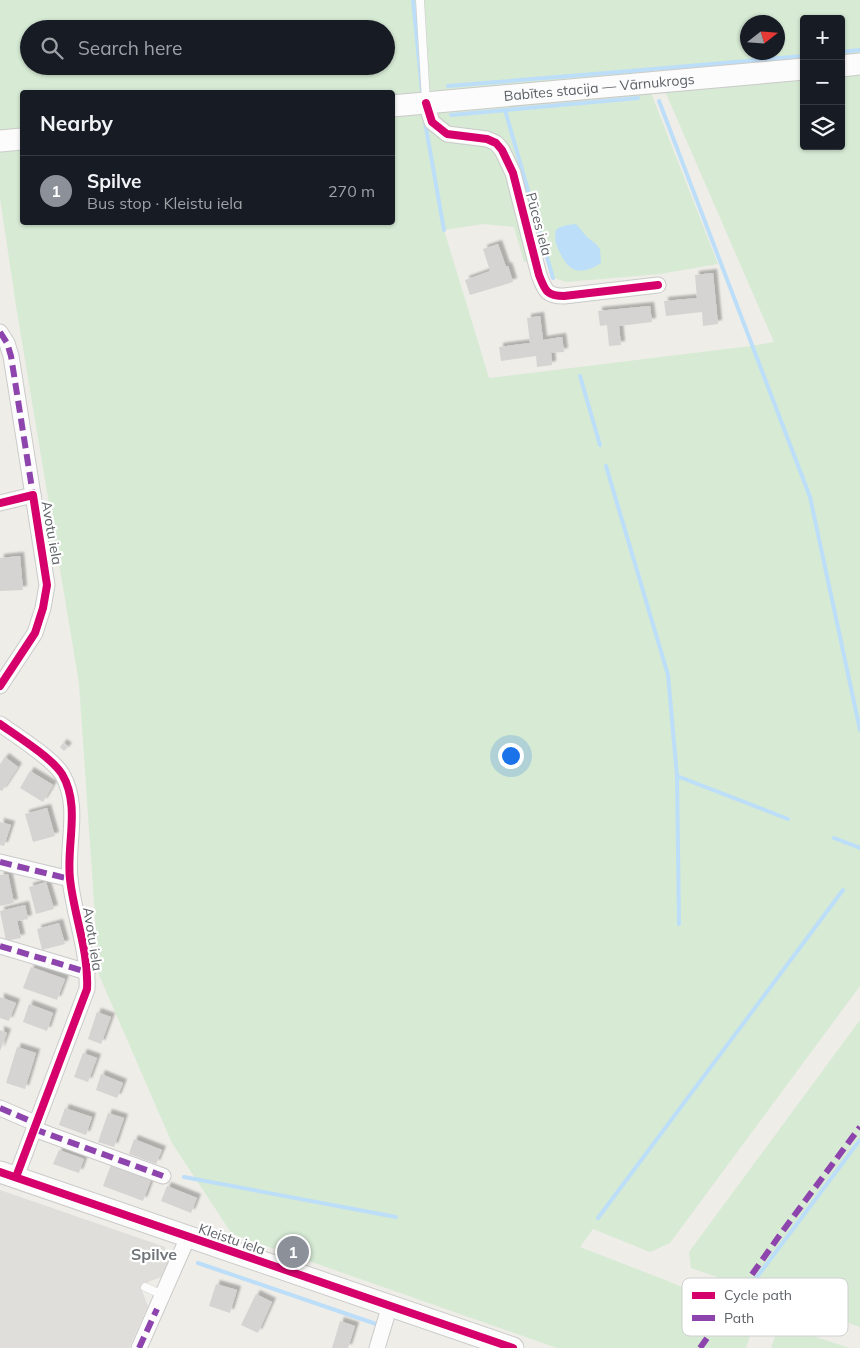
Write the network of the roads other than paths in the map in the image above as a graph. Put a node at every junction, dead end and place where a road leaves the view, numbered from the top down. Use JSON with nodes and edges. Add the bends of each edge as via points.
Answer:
{"nodes":[{"id":1,"x":420,"y":0,"type":"edge"},
{"id":2,"x":860,"y":64,"type":"edge"},
{"id":3,"x":845,"y":66,"type":"edge"},
{"id":4,"x":800,"y":70,"type":"edge"},
{"id":5,"x":426,"y":103,"type":"junction"},
{"id":6,"x":395,"y":106,"type":"edge"},
{"id":7,"x":20,"y":139,"type":"edge"},
{"id":8,"x":0,"y":141,"type":"edge"},
{"id":9,"x":658,"y":285,"type":"dead end"},
{"id":10,"x":0,"y":332,"type":"edge"},
{"id":11,"x":33,"y":495,"type":"junction"},
{"id":12,"x":0,"y":502,"type":"edge"},
{"id":13,"x":0,"y":686,"type":"edge"},
{"id":14,"x":0,"y":724,"type":"edge"},
{"id":15,"x":0,"y":862,"type":"edge"},
{"id":16,"x":70,"y":879,"type":"junction"},
{"id":17,"x":0,"y":946,"type":"edge"},
{"id":18,"x":88,"y":972,"type":"junction"},
{"id":19,"x":0,"y":1108,"type":"edge"},
{"id":20,"x":34,"y":1126,"type":"junction"},
{"id":21,"x":8,"y":1175,"type":"edge"},
{"id":22,"x":163,"y":1176,"type":"dead end"},
{"id":23,"x":188,"y":1237,"type":"junction"},
{"id":24,"x":145,"y":1287,"type":"dead end"},
{"id":25,"x":163,"y":1295,"type":"junction"},
{"id":26,"x":390,"y":1306,"type":"junction"},
{"id":27,"x":139,"y":1348,"type":"edge"},
{"id":28,"x":377,"y":1348,"type":"edge"},
{"id":29,"x":513,"y":1348,"type":"edge"}],
"edges":[{"from":1,"to":5,"type":"lane"},
{"from":2,"to":3,"type":"street"},
{"from":4,"to":5,"type":"street","name":"Babītes stacija — Vārnukrogs"},
{"from":5,"to":6,"type":"street","name":"Babītes stacija — Vārnukrogs"},
{"from":5,"to":9,"type":"street","name":"Pūces iela","via":[[432,122],[446,134],[488,139],[502,150],[513,173],[540,275],[549,293],[564,296]]},
{"from":7,"to":8,"type":"street"},
{"from":10,"to":11,"type":"street","name":"Avotu iela","via":[[11,356]]},
{"from":11,"to":12,"type":"street","name":"Avotu iela"},
{"from":11,"to":13,"type":"street","name":"Avotu iela","via":[[48,585],[34,633]]},
{"from":14,"to":16,"type":"street","name":"Avotu iela","via":[[49,760],[61,772],[68,786],[72,804]]},
{"from":15,"to":16,"type":"street"},
{"from":16,"to":18,"type":"street","name":"Avotu iela"},
{"from":17,"to":18,"type":"street"},
{"from":18,"to":20,"type":"street","name":"Avotu iela","via":[[87,988]]},
{"from":19,"to":20,"type":"street"},
{"from":20,"to":21,"type":"street","name":"Avotu iela"},
{"from":20,"to":22,"type":"street"},
{"from":21,"to":23,"type":"street","name":"Kleistu iela"},
{"from":23,"to":25,"type":"street"},
{"from":23,"to":26,"type":"street","name":"Kleistu iela"},
{"from":24,"to":25,"type":"lane"},
{"from":25,"to":27,"type":"street"},
{"from":26,"to":28,"type":"street"},
{"from":26,"to":29,"type":"street","name":"Kleistu iela"}]}
